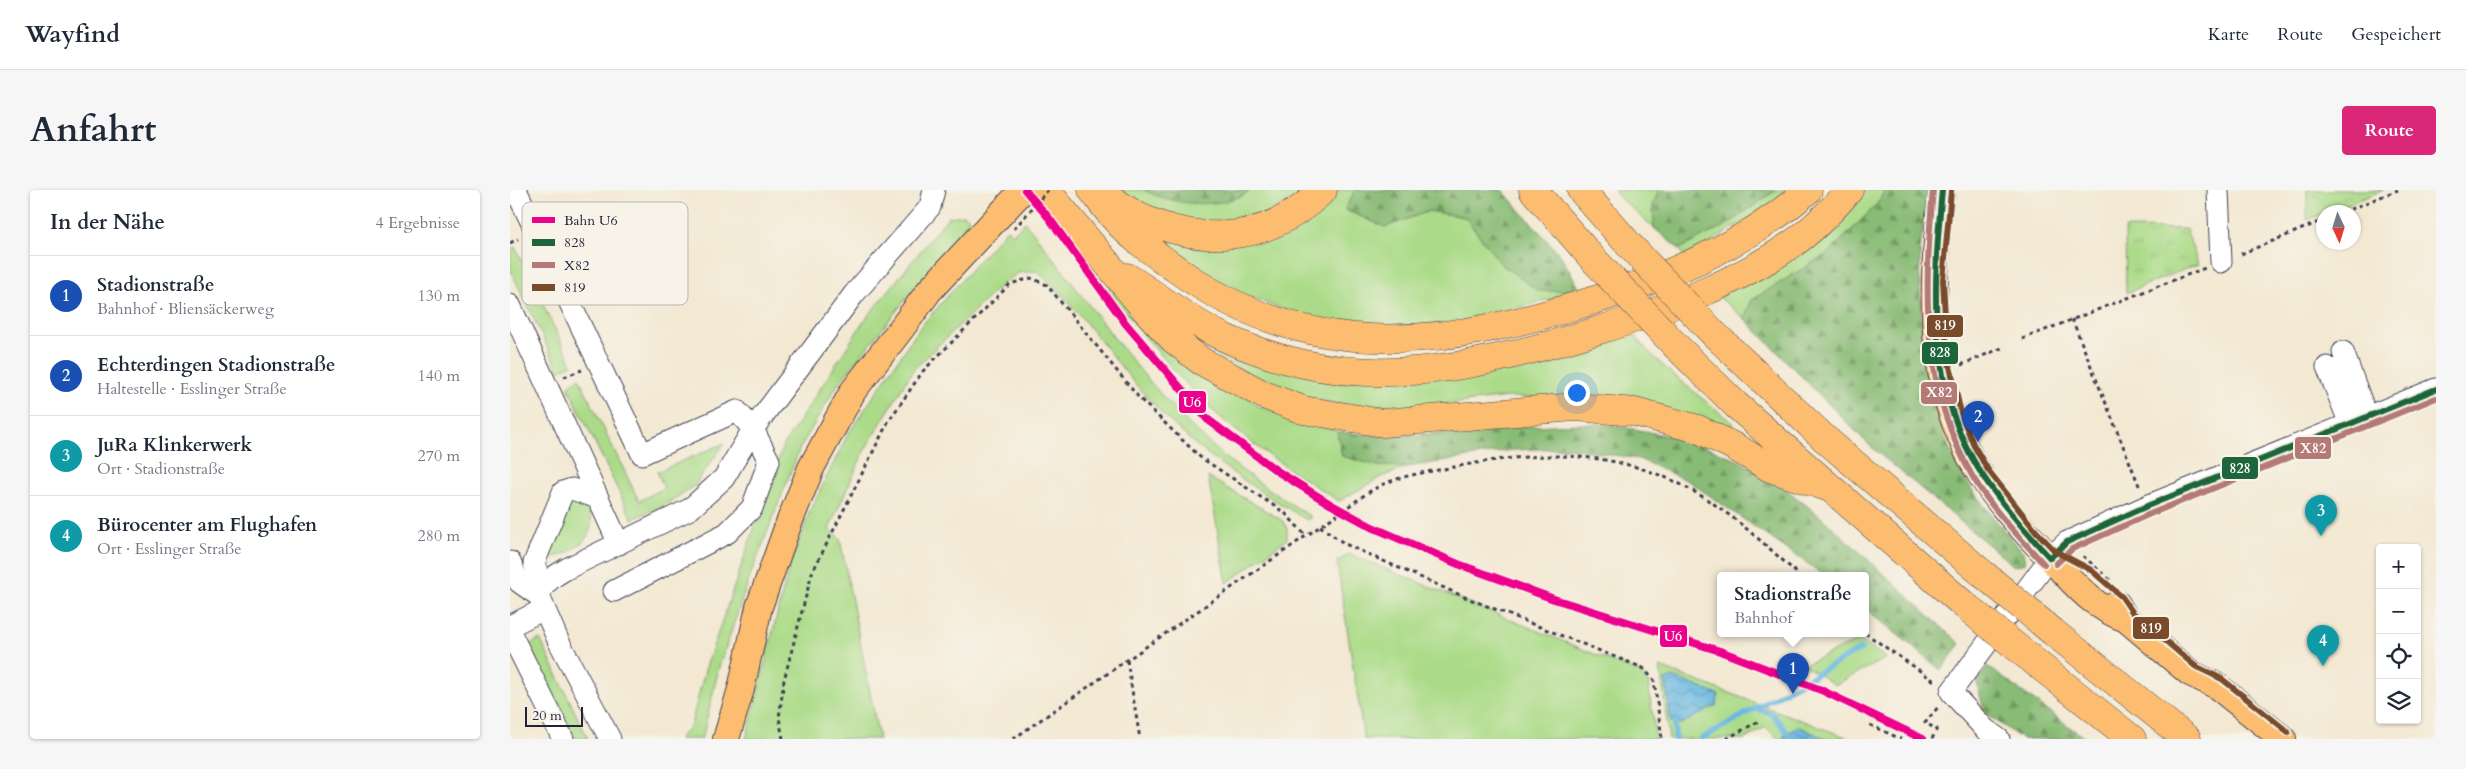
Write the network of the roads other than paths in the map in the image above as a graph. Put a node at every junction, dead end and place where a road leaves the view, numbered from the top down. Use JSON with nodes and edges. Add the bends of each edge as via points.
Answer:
{"nodes":[{"id":1,"x":516,"y":190,"type":"edge"},
{"id":2,"x":934,"y":190,"type":"edge"},
{"id":3,"x":1047,"y":190,"type":"edge"},
{"id":4,"x":1092,"y":190,"type":"edge"},
{"id":5,"x":1100,"y":190,"type":"edge"},
{"id":6,"x":1323,"y":190,"type":"edge"},
{"id":7,"x":1533,"y":190,"type":"edge"},
{"id":8,"x":1580,"y":190,"type":"edge"},
{"id":9,"x":1808,"y":190,"type":"edge"},
{"id":10,"x":1849,"y":190,"type":"edge"},
{"id":11,"x":1942,"y":190,"type":"edge"},
{"id":12,"x":2218,"y":190,"type":"edge"},
{"id":13,"x":1597,"y":202,"type":"edge"},
{"id":14,"x":522,"y":203,"type":"edge"},
{"id":15,"x":1015,"y":209,"type":"edge"},
{"id":16,"x":2221,"y":262,"type":"road end"},
{"id":17,"x":1111,"y":267,"type":"junction"},
{"id":18,"x":510,"y":305,"type":"edge"},
{"id":19,"x":571,"y":305,"type":"edge"},
{"id":20,"x":2343,"y":352,"type":"dead end"},
{"id":21,"x":2327,"y":367,"type":"dead end"},
{"id":22,"x":2436,"y":389,"type":"edge"},
{"id":23,"x":2359,"y":421,"type":"junction"},
{"id":24,"x":753,"y":430,"type":"junction"},
{"id":25,"x":1830,"y":488,"type":"junction"},
{"id":26,"x":598,"y":498,"type":"junction"},
{"id":27,"x":620,"y":544,"type":"junction"},
{"id":28,"x":2050,"y":558,"type":"junction"},
{"id":29,"x":510,"y":562,"type":"edge"},
{"id":30,"x":614,"y":591,"type":"dead end"},
{"id":31,"x":541,"y":597,"type":"junction"},
{"id":32,"x":510,"y":626,"type":"edge"},
{"id":33,"x":510,"y":632,"type":"edge"},
{"id":34,"x":2194,"y":677,"type":"junction"},
{"id":35,"x":726,"y":738,"type":"edge"},
{"id":36,"x":563,"y":739,"type":"edge"},
{"id":37,"x":610,"y":739,"type":"edge"},
{"id":38,"x":1999,"y":739,"type":"edge"},
{"id":39,"x":2132,"y":739,"type":"edge"},
{"id":40,"x":2187,"y":739,"type":"edge"},
{"id":41,"x":2256,"y":739,"type":"edge"},
{"id":42,"x":2283,"y":739,"type":"edge"}],
"edges":[{"from":1,"to":14,"type":"street"},
{"from":2,"to":24,"type":"street","via":[[930,207],[854,294]]},
{"from":3,"to":17,"type":"highway"},
{"from":4,"to":9,"type":"highway","via":[[1116,221],[1147,248],[1201,287],[1233,303],[1309,331],[1366,339],[1395,339],[1468,332],[1519,322],[1644,284],[1759,227]]},
{"from":5,"to":6,"type":"highway","via":[[1142,218],[1198,236],[1267,228],[1303,208]]},
{"from":7,"to":25,"type":"highway","bridge":true,"via":[[1678,348],[1736,405]]},
{"from":8,"to":13,"type":"highway"},
{"from":10,"to":17,"type":"highway","via":[[1830,212],[1792,244],[1678,304],[1522,354],[1447,368],[1394,372],[1304,364],[1220,336]]},
{"from":11,"to":28,"type":"main road","via":[[1934,280],[1935,329],[1942,380],[1965,448],[1981,475],[2028,536]]},
{"from":12,"to":16,"type":"street"},
{"from":13,"to":40,"type":"highway","bridge":true,"via":[[1630,246],[1714,334],[1824,438],[1983,574]]},
{"from":15,"to":35,"type":"main road","via":[[929,292],[854,392],[811,468],[759,607],[742,689]]},
{"from":17,"to":25,"type":"highway","via":[[1145,309],[1201,361],[1264,395],[1303,410],[1384,423],[1575,407],[1635,412],[1698,429],[1770,468]]},
{"from":18,"to":26,"type":"street"},
{"from":19,"to":24,"type":"street","via":[[642,454],[737,411]]},
{"from":20,"to":23,"type":"street"},
{"from":21,"to":23,"type":"street"},
{"from":22,"to":23,"type":"street"},
{"from":23,"to":28,"type":"street","via":[[2147,506],[2067,542]]},
{"from":24,"to":27,"type":"street","via":[[724,478],[690,509]]},
{"from":24,"to":30,"type":"street","via":[[769,461],[752,508],[727,533]]},
{"from":25,"to":39,"type":"highway","bridge":true,"via":[[1963,604]]},
{"from":26,"to":27,"type":"street"},
{"from":26,"to":31,"type":"street","via":[[572,489],[563,492],[534,563]]},
{"from":27,"to":31,"type":"street","via":[[551,578]]},
{"from":28,"to":34,"type":"main road","via":[[2085,577],[2116,603],[2126,619]]},
{"from":28,"to":38,"type":"street","via":[[1951,692],[1985,729]]},
{"from":29,"to":31,"type":"street","via":[[519,582]]},
{"from":31,"to":32,"type":"street"},
{"from":31,"to":37,"type":"street"},
{"from":33,"to":36,"type":"street"},
{"from":34,"to":41,"type":"main road","via":[[2208,698]]},
{"from":34,"to":42,"type":"main road","via":[[2217,686]]}]}
